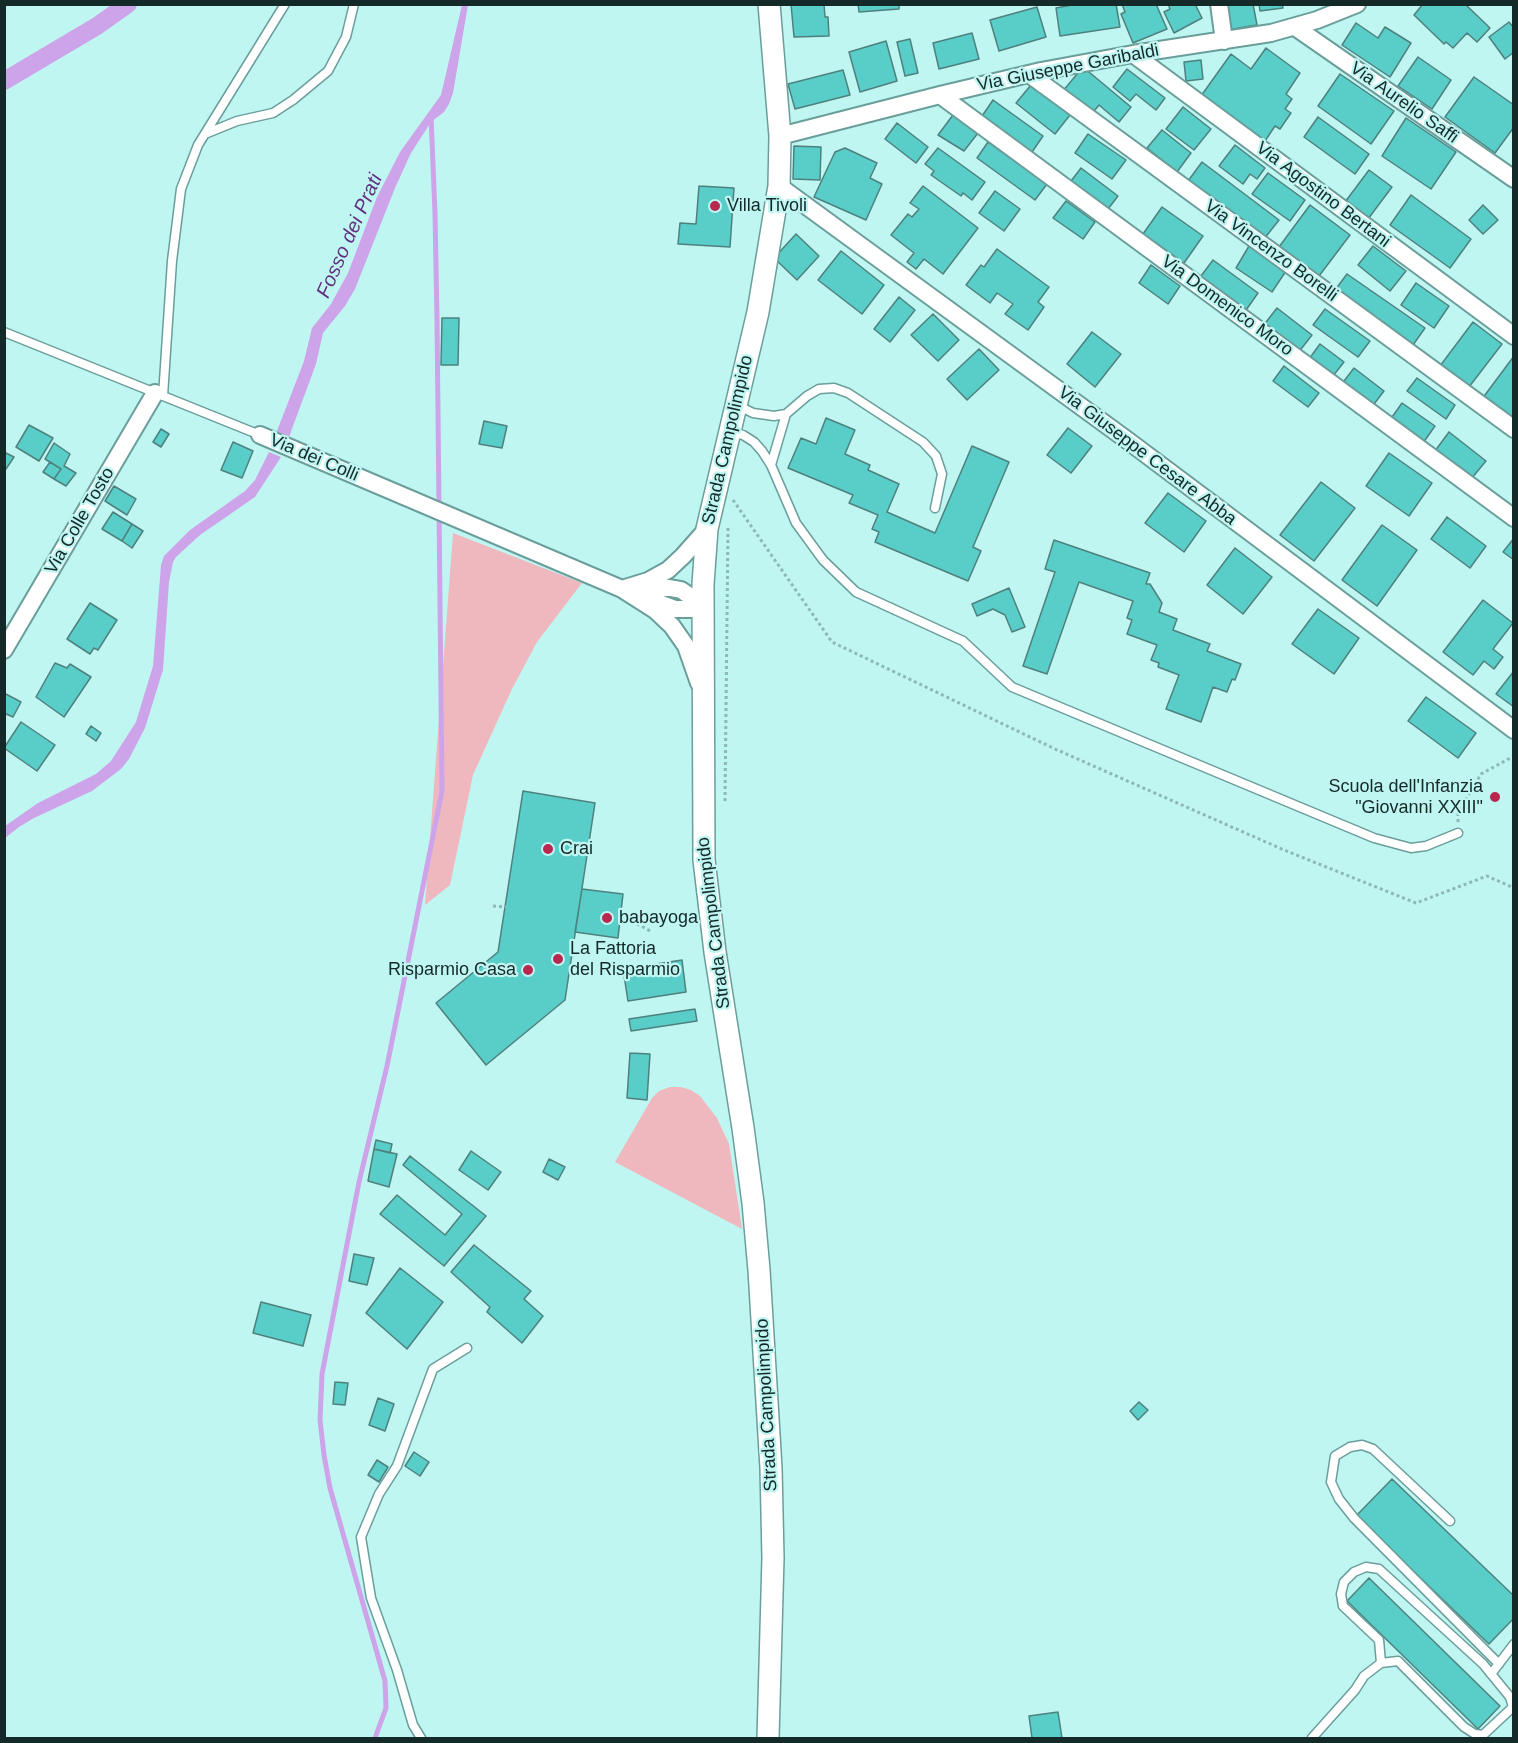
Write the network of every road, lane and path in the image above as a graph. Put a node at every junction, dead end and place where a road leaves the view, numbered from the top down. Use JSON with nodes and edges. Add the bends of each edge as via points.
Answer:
{"nodes":[{"id":1,"x":285,"y":4,"type":"edge"},
{"id":2,"x":354,"y":4,"type":"edge"},
{"id":3,"x":769,"y":4,"type":"edge"},
{"id":4,"x":1219,"y":4,"type":"edge"},
{"id":5,"x":1357,"y":4,"type":"edge"},
{"id":6,"x":1295,"y":27,"type":"junction"},
{"id":7,"x":1224,"y":41,"type":"junction"},
{"id":8,"x":1133,"y":54,"type":"junction"},
{"id":9,"x":1029,"y":74,"type":"junction"},
{"id":10,"x":940,"y":94,"type":"junction"},
{"id":11,"x":205,"y":134,"type":"junction"},
{"id":12,"x":780,"y":136,"type":"junction"},
{"id":13,"x":1514,"y":179,"type":"edge"},
{"id":14,"x":779,"y":186,"type":"junction"},
{"id":15,"x":4,"y":332,"type":"edge"},
{"id":16,"x":1514,"y":336,"type":"edge"},
{"id":17,"x":159,"y":394,"type":"junction"},
{"id":18,"x":737,"y":405,"type":"junction"},
{"id":19,"x":786,"y":414,"type":"junction"},
{"id":20,"x":1514,"y":429,"type":"edge"},
{"id":21,"x":731,"y":432,"type":"junction"},
{"id":22,"x":260,"y":435,"type":"joint"},
{"id":23,"x":771,"y":465,"type":"junction"},
{"id":24,"x":728,"y":493,"type":"dead end"},
{"id":25,"x":935,"y":508,"type":"dead end"},
{"id":26,"x":1514,"y":518,"type":"edge"},
{"id":27,"x":707,"y":529,"type":"junction"},
{"id":28,"x":622,"y":589,"type":"junction"},
{"id":29,"x":703,"y":605,"type":"junction"},
{"id":30,"x":4,"y":650,"type":"edge"},
{"id":31,"x":703,"y":693,"type":"junction"},
{"id":32,"x":1514,"y":730,"type":"edge"},
{"id":33,"x":1514,"y":756,"type":"edge"},
{"id":34,"x":1458,"y":833,"type":"joint"},
{"id":35,"x":1514,"y":888,"type":"edge"},
{"id":36,"x":493,"y":906,"type":"dead end"},
{"id":37,"x":506,"y":907,"type":"dead end"},
{"id":38,"x":621,"y":915,"type":"dead end"},
{"id":39,"x":652,"y":932,"type":"dead end"},
{"id":40,"x":467,"y":1348,"type":"dead end"},
{"id":41,"x":1450,"y":1521,"type":"dead end"},
{"id":42,"x":1514,"y":1644,"type":"edge"},
{"id":43,"x":1381,"y":1663,"type":"junction"},
{"id":44,"x":1499,"y":1664,"type":"junction"},
{"id":45,"x":1491,"y":1674,"type":"junction"},
{"id":46,"x":1513,"y":1707,"type":"edge"},
{"id":47,"x":421,"y":1738,"type":"edge"},
{"id":48,"x":768,"y":1738,"type":"edge"},
{"id":49,"x":1312,"y":1738,"type":"edge"}],
"edges":[{"from":1,"to":11,"type":"lane"},
{"from":2,"to":11,"type":"lane","via":[[346,37],[328,71],[273,113]]},
{"from":3,"to":12,"type":"street","name":"Strada Campolimpido"},
{"from":4,"to":7,"type":"street"},
{"from":5,"to":6,"type":"street","name":"Via Giuseppe Garibaldi"},
{"from":6,"to":7,"type":"street","name":"Via Giuseppe Garibaldi"},
{"from":6,"to":13,"type":"street","name":"Via Aurelio Saffi"},
{"from":7,"to":8,"type":"street","name":"Via Giuseppe Garibaldi"},
{"from":8,"to":9,"type":"street","name":"Via Giuseppe Garibaldi"},
{"from":8,"to":16,"type":"street","name":"Via Agostino Bertani"},
{"from":9,"to":10,"type":"street","name":"Via Giuseppe Garibaldi"},
{"from":9,"to":20,"type":"street","name":"Via Vincenzo Borelli"},
{"from":10,"to":12,"type":"street","name":"Via Giuseppe Garibaldi"},
{"from":10,"to":26,"type":"street","name":"Via Domenico Moro"},
{"from":11,"to":17,"type":"lane","via":[[181,189]]},
{"from":12,"to":14,"type":"street","name":"Strada Campolimpido"},
{"from":14,"to":18,"type":"street","name":"Strada Campolimpido","via":[[758,312]]},
{"from":14,"to":32,"type":"street","name":"Via Giuseppe Cesare Abba"},
{"from":15,"to":17,"type":"lane","name":"Via dei Colli"},
{"from":17,"to":22,"type":"lane","name":"Via dei Colli"},
{"from":17,"to":30,"type":"street","name":"Via Colle Tosto"},
{"from":18,"to":19,"type":"lane","via":[[765,416]]},
{"from":18,"to":21,"type":"street","name":"Strada Campolimpido"},
{"from":19,"to":23,"type":"lane"},
{"from":19,"to":25,"type":"lane","via":[[807,396],[827,387],[855,397],[922,442],[936,456],[942,474]]},
{"from":21,"to":23,"type":"lane","via":[[754,442]]},
{"from":21,"to":27,"type":"street","name":"Strada Campolimpido"},
{"from":22,"to":28,"type":"street","name":"Via dei Colli"},
{"from":23,"to":34,"type":"lane","via":[[796,524],[823,560],[856,592],[963,641],[1012,687],[1374,838],[1411,848]]},
{"from":24,"to":35,"type":"path","via":[[832,642],[1055,749],[1284,850],[1416,903],[1487,876]]},
{"from":27,"to":28,"type":"street","via":[[668,570],[648,582]]},
{"from":27,"to":29,"type":"street","name":"Strada Campolimpido"},
{"from":28,"to":29,"type":"street","name":"Via dei Colli","via":[[670,588],[687,593]]},
{"from":28,"to":31,"type":"street","name":"Via dei Colli","via":[[672,626],[686,646]]},
{"from":29,"to":31,"type":"street","name":"Strada Campolimpido"},
{"from":31,"to":48,"type":"street","name":"Strada Campolimpido","via":[[706,877],[749,1170],[761,1305],[773,1519]]},
{"from":33,"to":34,"type":"path","via":[[1482,774],[1458,813]]},
{"from":36,"to":37,"type":"path"},
{"from":38,"to":39,"type":"path"},
{"from":40,"to":47,"type":"lane","via":[[433,1369],[397,1466],[379,1494],[361,1537],[371,1598],[413,1725]]},
{"from":41,"to":44,"type":"lane","via":[[1373,1449],[1362,1444],[1335,1456],[1331,1482],[1339,1499]]},
{"from":42,"to":44,"type":"lane"},
{"from":43,"to":45,"type":"lane","via":[[1380,1640],[1343,1605],[1341,1594],[1344,1582],[1366,1567],[1379,1569]]},
{"from":43,"to":46,"type":"lane","via":[[1398,1661],[1475,1734],[1483,1735]]},
{"from":43,"to":49,"type":"lane","via":[[1364,1676]]},
{"from":44,"to":45,"type":"lane"},
{"from":45,"to":46,"type":"lane"}]}
